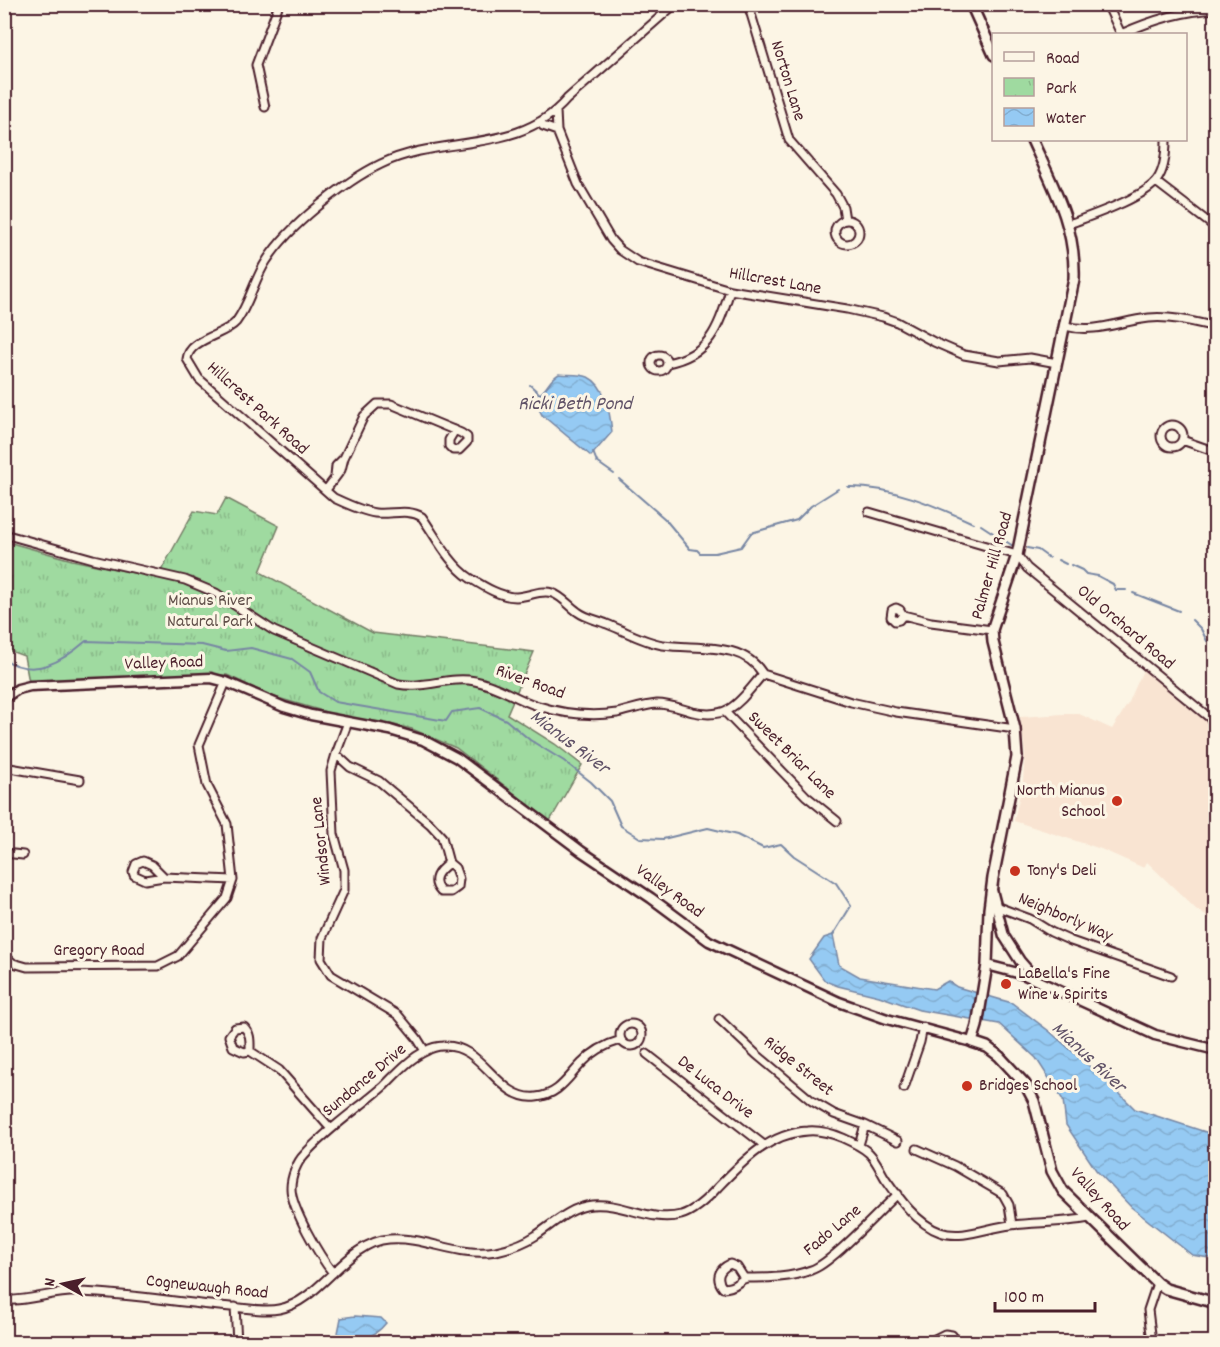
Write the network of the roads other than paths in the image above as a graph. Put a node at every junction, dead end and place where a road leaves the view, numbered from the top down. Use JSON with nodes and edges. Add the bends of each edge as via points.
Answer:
{"nodes":[{"id":1,"x":279,"y":4,"type":"edge"},
{"id":2,"x":675,"y":4,"type":"edge"},
{"id":3,"x":748,"y":4,"type":"edge"},
{"id":4,"x":970,"y":4,"type":"edge"},
{"id":5,"x":1107,"y":4,"type":"edge"},
{"id":6,"x":1215,"y":9,"type":"edge"},
{"id":7,"x":1121,"y":33,"type":"edge"},
{"id":8,"x":1124,"y":33,"type":"edge"},
{"id":9,"x":992,"y":53,"type":"edge"},
{"id":10,"x":265,"y":107,"type":"dead end"},
{"id":11,"x":556,"y":111,"type":"junction"},
{"id":12,"x":539,"y":122,"type":"junction"},
{"id":13,"x":557,"y":131,"type":"junction"},
{"id":14,"x":1032,"y":141,"type":"edge"},
{"id":15,"x":1166,"y":141,"type":"edge"},
{"id":16,"x":1156,"y":183,"type":"junction"},
{"id":17,"x":845,"y":220,"type":"dead end"},
{"id":18,"x":1069,"y":224,"type":"junction"},
{"id":19,"x":1215,"y":228,"type":"edge"},
{"id":20,"x":730,"y":290,"type":"junction"},
{"id":21,"x":1065,"y":326,"type":"junction"},
{"id":22,"x":1215,"y":327,"type":"edge"},
{"id":23,"x":667,"y":363,"type":"dead end"},
{"id":24,"x":1057,"y":363,"type":"junction"},
{"id":25,"x":455,"y":430,"type":"dead end"},
{"id":26,"x":1182,"y":440,"type":"dead end"},
{"id":27,"x":1215,"y":452,"type":"edge"},
{"id":28,"x":326,"y":490,"type":"junction"},
{"id":29,"x":869,"y":512,"type":"dead end"},
{"id":30,"x":4,"y":534,"type":"edge"},
{"id":31,"x":1017,"y":555,"type":"junction"},
{"id":32,"x":903,"y":615,"type":"dead end"},
{"id":33,"x":992,"y":630,"type":"junction"},
{"id":34,"x":763,"y":674,"type":"junction"},
{"id":35,"x":225,"y":682,"type":"junction"},
{"id":36,"x":4,"y":698,"type":"edge"},
{"id":37,"x":726,"y":712,"type":"junction"},
{"id":38,"x":348,"y":722,"type":"junction"},
{"id":39,"x":1215,"y":723,"type":"edge"},
{"id":40,"x":1016,"y":729,"type":"junction"},
{"id":41,"x":336,"y":754,"type":"junction"},
{"id":42,"x":4,"y":767,"type":"edge"},
{"id":43,"x":81,"y":780,"type":"dead end"},
{"id":44,"x":837,"y":821,"type":"dead end"},
{"id":45,"x":4,"y":853,"type":"edge"},
{"id":46,"x":23,"y":855,"type":"dead end"},
{"id":47,"x":449,"y":863,"type":"dead end"},
{"id":48,"x":164,"y":877,"type":"dead end"},
{"id":49,"x":232,"y":879,"type":"junction"},
{"id":50,"x":992,"y":890,"type":"junction"},
{"id":51,"x":998,"y":907,"type":"junction"},
{"id":52,"x":4,"y":955,"type":"edge"},
{"id":53,"x":987,"y":965,"type":"junction"},
{"id":54,"x":1171,"y":976,"type":"dead end"},
{"id":55,"x":1038,"y":982,"type":"junction"},
{"id":56,"x":719,"y":1020,"type":"dead end"},
{"id":57,"x":923,"y":1027,"type":"junction"},
{"id":58,"x":621,"y":1040,"type":"dead end"},
{"id":59,"x":972,"y":1042,"type":"junction"},
{"id":60,"x":1215,"y":1050,"type":"edge"},
{"id":61,"x":250,"y":1051,"type":"dead end"},
{"id":62,"x":425,"y":1051,"type":"junction"},
{"id":63,"x":647,"y":1054,"type":"dead end"},
{"id":64,"x":904,"y":1088,"type":"dead end"},
{"id":65,"x":865,"y":1125,"type":"junction"},
{"id":66,"x":331,"y":1129,"type":"junction"},
{"id":67,"x":898,"y":1141,"type":"dead end"},
{"id":68,"x":764,"y":1145,"type":"junction"},
{"id":69,"x":859,"y":1146,"type":"junction"},
{"id":70,"x":917,"y":1149,"type":"dead end"},
{"id":71,"x":898,"y":1194,"type":"junction"},
{"id":72,"x":1089,"y":1218,"type":"junction"},
{"id":73,"x":1012,"y":1224,"type":"junction"},
{"id":74,"x":333,"y":1273,"type":"junction"},
{"id":75,"x":744,"y":1278,"type":"dead end"},
{"id":76,"x":1157,"y":1283,"type":"junction"},
{"id":77,"x":4,"y":1300,"type":"edge"},
{"id":78,"x":1215,"y":1303,"type":"edge"},
{"id":79,"x":235,"y":1307,"type":"junction"},
{"id":80,"x":237,"y":1342,"type":"edge"},
{"id":81,"x":934,"y":1342,"type":"edge"},
{"id":82,"x":957,"y":1342,"type":"edge"},
{"id":83,"x":1152,"y":1342,"type":"edge"}],
"edges":[{"from":1,"to":10,"type":"street","via":[[256,65]]},
{"from":2,"to":11,"type":"street","name":"Hillcrest Park Road"},
{"from":3,"to":17,"type":"street","name":"Norton Lane","via":[[789,140],[836,194]]},
{"from":4,"to":9,"type":"main road"},
{"from":5,"to":7,"type":"street"},
{"from":6,"to":8,"type":"street","via":[[1164,17]]},
{"from":11,"to":12,"type":"street","name":"Hillcrest Park Road"},
{"from":11,"to":13,"type":"street","name":"Hillcrest Lane"},
{"from":12,"to":13,"type":"street"},
{"from":12,"to":28,"type":"street","name":"Hillcrest Park Road","via":[[506,137],[424,149],[382,163],[348,182],[302,221],[267,260],[234,324],[189,352],[188,363],[199,379]]},
{"from":13,"to":20,"type":"street","name":"Hillcrest Lane","via":[[578,184],[620,250],[638,262]]},
{"from":14,"to":18,"type":"main road","name":"Palmer Hill Road"},
{"from":15,"to":16,"type":"street"},
{"from":16,"to":18,"type":"street","via":[[1126,201]]},
{"from":16,"to":19,"type":"street"},
{"from":18,"to":21,"type":"main road","name":"Palmer Hill Road","via":[[1074,270]]},
{"from":20,"to":23,"type":"street","via":[[713,336],[696,353]]},
{"from":20,"to":24,"type":"street","name":"Hillcrest Lane","via":[[883,317],[973,357],[1004,361],[1030,358]]},
{"from":21,"to":22,"type":"street","via":[[1095,329],[1160,318]]},
{"from":21,"to":24,"type":"main road","name":"Palmer Hill Road"},
{"from":24,"to":31,"type":"main road","name":"Palmer Hill Road"},
{"from":25,"to":28,"type":"street","via":[[391,404],[377,404],[364,416],[341,470]]},
{"from":26,"to":27,"type":"street"},
{"from":28,"to":34,"type":"street","name":"Hillcrest Park Road","via":[[334,498],[368,511],[415,513],[461,571],[503,595],[554,594],[579,613],[647,641],[730,651],[750,659]]},
{"from":29,"to":31,"type":"street"},
{"from":30,"to":37,"type":"street","name":"River Road","via":[[93,560],[184,580],[216,593],[274,631],[398,684],[414,687],[472,680],[534,705],[570,713],[606,714],[656,704],[704,714]]},
{"from":31,"to":33,"type":"main road","name":"Palmer Hill Road"},
{"from":31,"to":39,"type":"street","name":"Old Orchard Road","via":[[1027,568]]},
{"from":32,"to":33,"type":"street"},
{"from":33,"to":40,"type":"main road","name":"Palmer Hill Road"},
{"from":34,"to":37,"type":"street","via":[[738,704]]},
{"from":34,"to":40,"type":"street","via":[[896,712]]},
{"from":35,"to":36,"type":"street","name":"Valley Road","via":[[211,678],[41,685],[18,689]]},
{"from":35,"to":38,"type":"street","name":"Valley Road","via":[[284,707]]},
{"from":35,"to":49,"type":"street","name":"Gregory Road","via":[[199,745],[207,785],[227,824]]},
{"from":37,"to":44,"type":"street","name":"Sweet Briar Lane","via":[[806,796]]},
{"from":38,"to":41,"type":"street","name":"Windsor Lane"},
{"from":38,"to":57,"type":"street","name":"Valley Road","via":[[406,733],[457,758],[709,941],[838,1002]]},
{"from":40,"to":50,"type":"main road","name":"Palmer Hill Road","via":[[1015,772]]},
{"from":41,"to":47,"type":"street","via":[[350,767],[379,781],[430,824],[442,837]]},
{"from":41,"to":62,"type":"street","name":"Windsor Lane","via":[[331,771],[334,834],[344,870],[344,890],[322,938],[321,959],[331,975],[398,1015]]},
{"from":42,"to":43,"type":"street"},
{"from":45,"to":46,"type":"street"},
{"from":48,"to":49,"type":"street"},
{"from":49,"to":52,"type":"street","name":"Gregory Road","via":[[227,898],[178,956],[158,966],[27,967]]},
{"from":50,"to":51,"type":"street","name":"Neighborly Way"},
{"from":50,"to":53,"type":"main road","name":"Palmer Hill Road"},
{"from":51,"to":54,"type":"street","name":"Neighborly Way","via":[[1071,941]]},
{"from":51,"to":55,"type":"street","via":[[1004,936]]},
{"from":53,"to":55,"type":"street"},
{"from":53,"to":59,"type":"main road","name":"Palmer Hill Road"},
{"from":55,"to":60,"type":"street","via":[[1155,1035]]},
{"from":56,"to":65,"type":"street","name":"Ridge Street","via":[[812,1101]]},
{"from":57,"to":59,"type":"street","name":"Valley Road"},
{"from":57,"to":64,"type":"street"},
{"from":58,"to":62,"type":"street","name":"Sundance Drive","via":[[591,1055],[563,1086],[534,1097],[507,1087],[462,1049],[443,1046]]},
{"from":59,"to":72,"type":"main road","name":"Valley Road","via":[[999,1056],[1025,1084],[1034,1101],[1052,1172],[1063,1191]]},
{"from":61,"to":66,"type":"street","via":[[279,1070]]},
{"from":62,"to":66,"type":"street","name":"Sundance Drive"},
{"from":63,"to":68,"type":"street","name":"De Luca Drive"},
{"from":65,"to":67,"type":"street","name":"Ridge Street"},
{"from":65,"to":69,"type":"street"},
{"from":66,"to":74,"type":"street","name":"Sundance Drive","via":[[303,1156],[292,1178],[291,1190],[309,1234]]},
{"from":68,"to":69,"type":"street","name":"Cognewaugh Road","via":[[807,1131],[831,1133]]},
{"from":68,"to":74,"type":"street","name":"Cognewaugh Road","via":[[687,1213],[666,1218],[603,1204],[578,1207],[517,1246],[488,1252],[457,1251],[402,1239],[384,1240],[363,1248]]},
{"from":69,"to":71,"type":"street","name":"Cognewaugh Road"},
{"from":70,"to":73,"type":"street","via":[[1002,1194],[1009,1204]]},
{"from":71,"to":73,"type":"street","name":"Cognewaugh Road","via":[[917,1217],[941,1233],[966,1233]]},
{"from":71,"to":75,"type":"street","name":"Fado Lane","via":[[831,1258],[813,1270],[788,1277]]},
{"from":72,"to":73,"type":"street","name":"Cognewaugh Road"},
{"from":72,"to":76,"type":"main road","name":"Valley Road"},
{"from":74,"to":79,"type":"street","name":"Cognewaugh Road","via":[[299,1300],[278,1310]]},
{"from":76,"to":78,"type":"main road","name":"Valley Road"},
{"from":76,"to":83,"type":"street","via":[[1148,1311]]},
{"from":77,"to":79,"type":"street","name":"Cognewaugh Road","via":[[77,1291]]},
{"from":79,"to":80,"type":"street"},
{"from":81,"to":82,"type":"street","via":[[945,1334],[952,1335]]}]}
